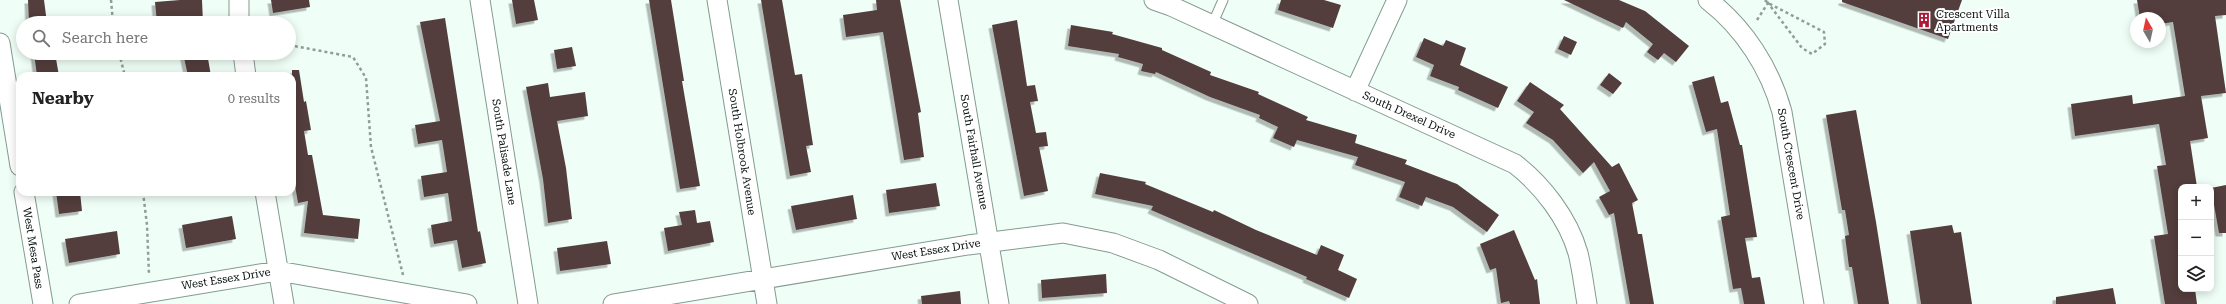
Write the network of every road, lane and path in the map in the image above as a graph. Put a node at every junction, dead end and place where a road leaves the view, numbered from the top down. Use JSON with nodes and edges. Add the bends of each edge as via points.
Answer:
{"nodes":[{"id":1,"x":111,"y":0,"type":"edge"},
{"id":2,"x":239,"y":0,"type":"edge"},
{"id":3,"x":480,"y":0,"type":"edge"},
{"id":4,"x":717,"y":0,"type":"edge"},
{"id":5,"x":948,"y":0,"type":"edge"},
{"id":6,"x":1154,"y":0,"type":"edge"},
{"id":7,"x":1223,"y":0,"type":"edge"},
{"id":8,"x":1397,"y":0,"type":"edge"},
{"id":9,"x":1708,"y":0,"type":"edge"},
{"id":10,"x":1766,"y":1,"type":"edge"},
{"id":11,"x":112,"y":16,"type":"edge"},
{"id":12,"x":239,"y":16,"type":"edge"},
{"id":13,"x":1757,"y":20,"type":"dead end"},
{"id":14,"x":1212,"y":25,"type":"junction"},
{"id":15,"x":0,"y":43,"type":"edge"},
{"id":16,"x":296,"y":46,"type":"edge"},
{"id":17,"x":121,"y":60,"type":"edge"},
{"id":18,"x":244,"y":60,"type":"edge"},
{"id":19,"x":124,"y":72,"type":"edge"},
{"id":20,"x":245,"y":72,"type":"edge"},
{"id":21,"x":1355,"y":91,"type":"junction"},
{"id":22,"x":16,"y":141,"type":"edge"},
{"id":23,"x":25,"y":196,"type":"edge"},
{"id":24,"x":143,"y":196,"type":"edge"},
{"id":25,"x":266,"y":196,"type":"edge"},
{"id":26,"x":989,"y":242,"type":"junction"},
{"id":27,"x":278,"y":271,"type":"junction"},
{"id":28,"x":149,"y":277,"type":"dead end"},
{"id":29,"x":403,"y":278,"type":"dead end"},
{"id":30,"x":763,"y":279,"type":"junction"},
{"id":31,"x":43,"y":304,"type":"edge"},
{"id":32,"x":79,"y":304,"type":"edge"},
{"id":33,"x":284,"y":304,"type":"edge"},
{"id":34,"x":467,"y":304,"type":"edge"},
{"id":35,"x":528,"y":304,"type":"edge"},
{"id":36,"x":613,"y":304,"type":"edge"},
{"id":37,"x":767,"y":304,"type":"edge"},
{"id":38,"x":999,"y":304,"type":"edge"},
{"id":39,"x":1248,"y":304,"type":"edge"},
{"id":40,"x":1587,"y":304,"type":"edge"},
{"id":41,"x":1814,"y":304,"type":"edge"}],
"edges":[{"from":1,"to":11,"type":"path"},
{"from":2,"to":12,"type":"street"},
{"from":3,"to":35,"type":"street","name":"South Palisade Lane"},
{"from":4,"to":30,"type":"street","name":"South Holbrook Avenue"},
{"from":5,"to":26,"type":"street","name":"South Fairhall Avenue"},
{"from":6,"to":14,"type":"street","name":"South Drexel Drive"},
{"from":7,"to":14,"type":"lane"},
{"from":8,"to":21,"type":"street"},
{"from":9,"to":41,"type":"street","name":"South Crescent Drive","via":[[1723,12],[1747,39],[1778,97]]},
{"from":10,"to":10,"type":"path","via":[[1824,32],[1825,44],[1812,54],[1802,48]]},
{"from":10,"to":13,"type":"path"},
{"from":14,"to":21,"type":"street","name":"South Drexel Drive"},
{"from":15,"to":22,"type":"street"},
{"from":16,"to":29,"type":"path","via":[[353,57],[366,78],[370,147]]},
{"from":17,"to":19,"type":"path"},
{"from":18,"to":20,"type":"street"},
{"from":21,"to":40,"type":"street","name":"South Drexel Drive","via":[[1504,157],[1531,176],[1550,199],[1572,237],[1578,252]]},
{"from":23,"to":31,"type":"street","name":"West Mesa Pass"},
{"from":24,"to":28,"type":"path"},
{"from":25,"to":27,"type":"street"},
{"from":26,"to":30,"type":"street","name":"West Essex Drive"},
{"from":26,"to":38,"type":"street","name":"South Fairhall Avenue"},
{"from":26,"to":39,"type":"street","name":"West Essex Drive","via":[[1063,233],[1113,243],[1159,260]]},
{"from":27,"to":32,"type":"street","name":"West Essex Drive"},
{"from":27,"to":33,"type":"street"},
{"from":27,"to":34,"type":"street","name":"West Essex Drive"},
{"from":30,"to":36,"type":"street","name":"West Essex Drive"},
{"from":30,"to":37,"type":"street","name":"South Holbrook Avenue"}]}
